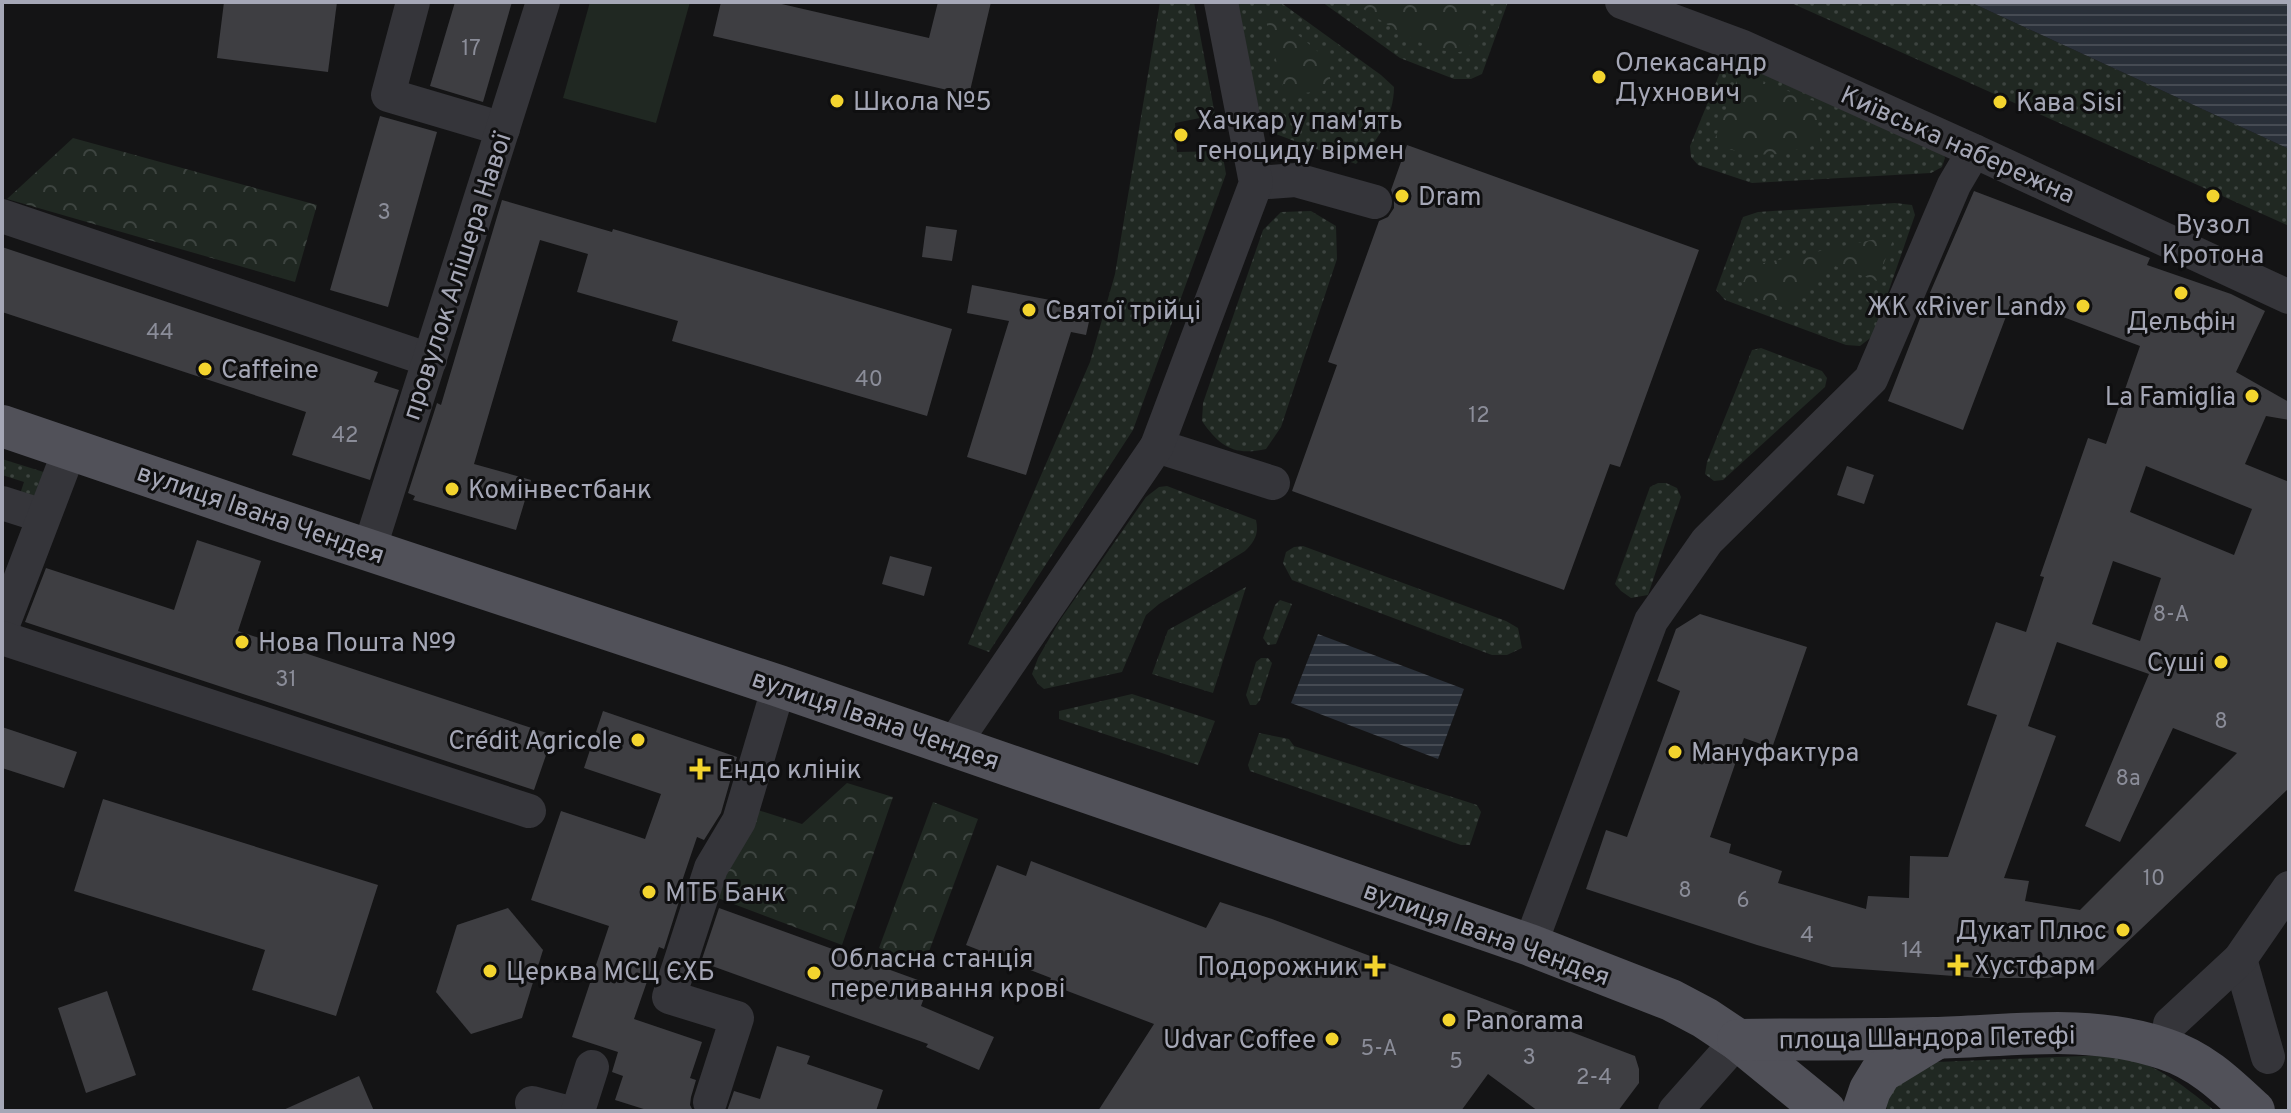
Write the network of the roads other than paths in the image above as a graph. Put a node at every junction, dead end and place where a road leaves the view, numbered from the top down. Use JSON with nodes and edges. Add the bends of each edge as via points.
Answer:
{"nodes":[{"id":1,"x":413,"y":2,"type":"edge"},
{"id":2,"x":543,"y":2,"type":"edge"},
{"id":3,"x":1221,"y":2,"type":"edge"},
{"id":4,"x":1622,"y":2,"type":"edge"},
{"id":5,"x":503,"y":129,"type":"junction"},
{"id":6,"x":1974,"y":151,"type":"junction"},
{"id":7,"x":1256,"y":183,"type":"junction"},
{"id":8,"x":1375,"y":202,"type":"dead end"},
{"id":9,"x":2,"y":216,"type":"edge"},
{"id":10,"x":2289,"y":297,"type":"edge"},
{"id":11,"x":430,"y":360,"type":"junction"},
{"id":12,"x":2,"y":426,"type":"edge"},
{"id":13,"x":1157,"y":446,"type":"junction"},
{"id":14,"x":70,"y":449,"type":"junction"},
{"id":15,"x":1273,"y":483,"type":"dead end"},
{"id":16,"x":2,"y":503,"type":"edge"},
{"id":17,"x":43,"y":516,"type":"junction"},
{"id":18,"x":369,"y":550,"type":"junction"},
{"id":19,"x":2,"y":627,"type":"edge"},
{"id":20,"x":2,"y":638,"type":"edge"},
{"id":21,"x":779,"y":686,"type":"junction"},
{"id":22,"x":953,"y":745,"type":"junction"},
{"id":23,"x":529,"y":811,"type":"dead end"},
{"id":24,"x":2289,"y":888,"type":"edge"},
{"id":25,"x":1530,"y":945,"type":"junction"},
{"id":26,"x":2240,"y":959,"type":"junction"},
{"id":27,"x":2170,"y":1024,"type":"dead end"},
{"id":28,"x":1936,"y":1038,"type":"junction"},
{"id":29,"x":1738,"y":1040,"type":"junction"},
{"id":30,"x":2268,"y":1057,"type":"dead end"},
{"id":31,"x":592,"y":1067,"type":"dead end"},
{"id":32,"x":710,"y":1102,"type":"dead end"},
{"id":33,"x":578,"y":1111,"type":"edge"},
{"id":34,"x":1675,"y":1111,"type":"edge"},
{"id":35,"x":1825,"y":1111,"type":"edge"},
{"id":36,"x":1863,"y":1111,"type":"edge"},
{"id":37,"x":2254,"y":1111,"type":"edge"}],
"edges":[{"from":1,"to":5,"type":"street","via":[[388,95]]},
{"from":2,"to":5,"type":"street","name":"провулок Алішера Навої"},
{"from":3,"to":7,"type":"street"},
{"from":4,"to":6,"type":"street","name":"Київська набережна","via":[[1743,47]]},
{"from":5,"to":11,"type":"street","name":"провулок Алішера Навої"},
{"from":6,"to":10,"type":"street","name":"Київська набережна"},
{"from":6,"to":25,"type":"street","via":[[1954,185],[1871,379],[1707,541],[1651,621]]},
{"from":7,"to":8,"type":"street","via":[[1296,180]]},
{"from":7,"to":13,"type":"street"},
{"from":9,"to":11,"type":"street"},
{"from":11,"to":18,"type":"street","name":"провулок Алішера Навої"},
{"from":12,"to":14,"type":"main road","name":"вулиця Івана Чендея"},
{"from":13,"to":15,"type":"street"},
{"from":13,"to":22,"type":"street"},
{"from":14,"to":17,"type":"street"},
{"from":14,"to":18,"type":"main road","name":"вулиця Івана Чендея"},
{"from":16,"to":17,"type":"street"},
{"from":17,"to":19,"type":"street"},
{"from":18,"to":21,"type":"main road","name":"вулиця Івана Чендея"},
{"from":20,"to":23,"type":"street"},
{"from":21,"to":22,"type":"main road","name":"вулиця Івана Чендея"},
{"from":21,"to":32,"type":"street","via":[[739,821],[711,868],[669,997],[737,1018]]},
{"from":22,"to":25,"type":"main road","name":"вулиця Івана Чендея"},
{"from":24,"to":26,"type":"street"},
{"from":25,"to":29,"type":"main road","name":"вулиця Івана Чендея","via":[[1671,1000]]},
{"from":26,"to":27,"type":"street"},
{"from":26,"to":30,"type":"street"},
{"from":28,"to":29,"type":"main road","name":"площа Шандора Петефі"},
{"from":28,"to":36,"type":"main road","via":[[1881,1072]]},
{"from":28,"to":37,"type":"main road","name":"площа Шандора Петефі","via":[[2061,1031],[2152,1045],[2196,1063]]},
{"from":29,"to":34,"type":"street"},
{"from":29,"to":35,"type":"main road","name":"площа Шандора Петефі"},
{"from":31,"to":33,"type":"street"}]}
